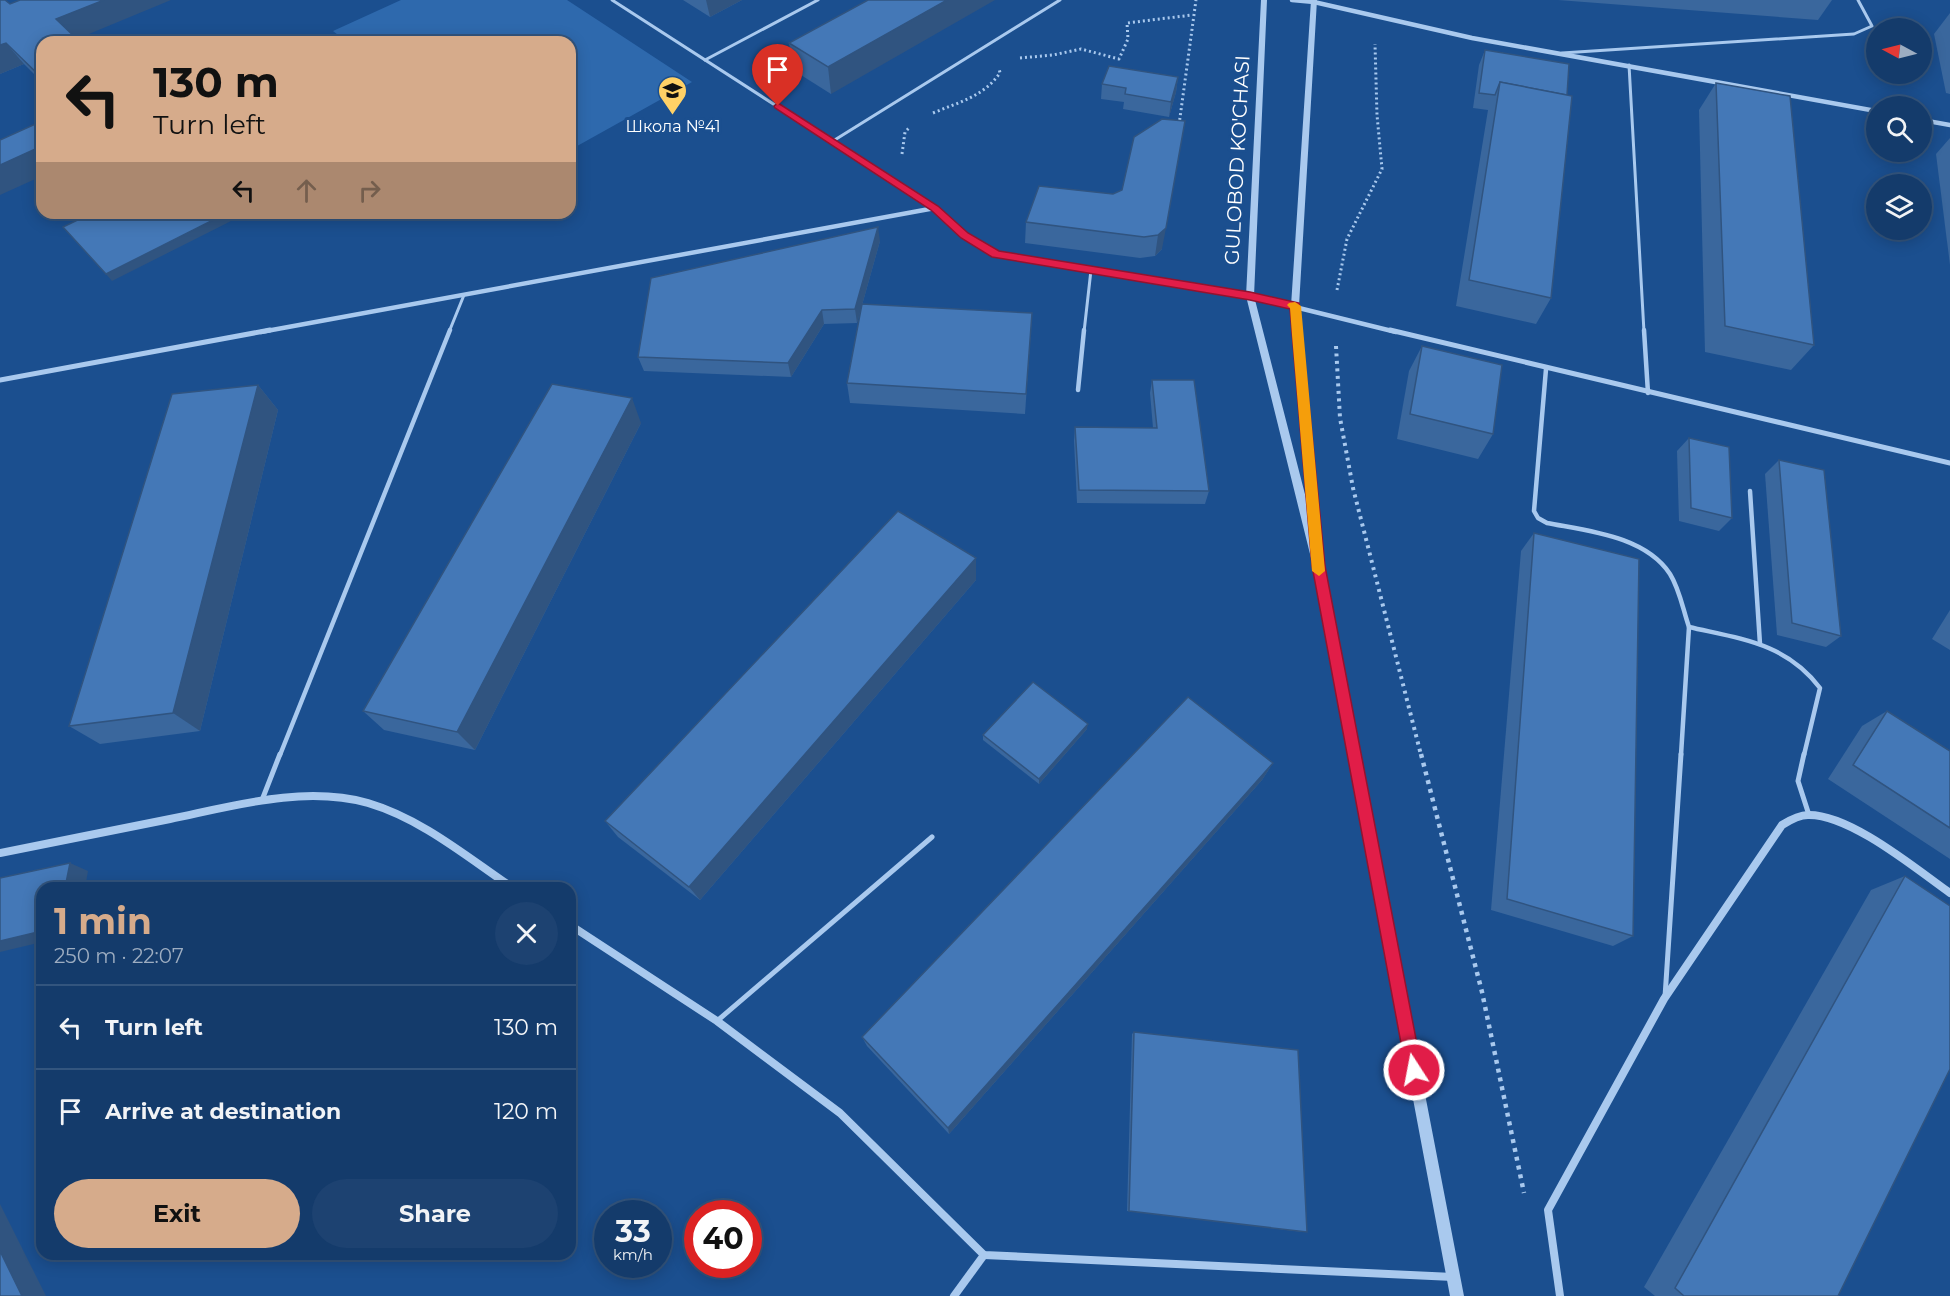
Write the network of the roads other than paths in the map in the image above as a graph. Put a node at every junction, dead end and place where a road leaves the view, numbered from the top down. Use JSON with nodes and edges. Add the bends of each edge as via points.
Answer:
{"nodes":[{"id":1,"x":612,"y":0,"type":"edge"},
{"id":2,"x":818,"y":0,"type":"edge"},
{"id":3,"x":1060,"y":0,"type":"edge"},
{"id":4,"x":1264,"y":0,"type":"edge"},
{"id":5,"x":1292,"y":0,"type":"edge"},
{"id":6,"x":1858,"y":0,"type":"edge"},
{"id":7,"x":1314,"y":1,"type":"edge"},
{"id":8,"x":1559,"y":53,"type":"junction"},
{"id":9,"x":705,"y":60,"type":"junction"},
{"id":10,"x":1629,"y":64,"type":"junction"},
{"id":11,"x":1866,"y":109,"type":"edge"},
{"id":12,"x":1932,"y":122,"type":"edge"},
{"id":13,"x":1950,"y":125,"type":"edge"},
{"id":14,"x":833,"y":141,"type":"junction"},
{"id":15,"x":935,"y":208,"type":"junction"},
{"id":16,"x":1091,"y":270,"type":"junction"},
{"id":17,"x":464,"y":295,"type":"junction"},
{"id":18,"x":1250,"y":296,"type":"junction"},
{"id":19,"x":1295,"y":306,"type":"junction"},
{"id":20,"x":1546,"y":369,"type":"junction"},
{"id":21,"x":0,"y":380,"type":"edge"},
{"id":22,"x":1078,"y":390,"type":"dead end"},
{"id":23,"x":1648,"y":393,"type":"junction"},
{"id":24,"x":1950,"y":463,"type":"edge"},
{"id":25,"x":1750,"y":491,"type":"dead end"},
{"id":26,"x":1318,"y":566,"type":"junction"},
{"id":27,"x":1689,"y":627,"type":"junction"},
{"id":28,"x":1760,"y":644,"type":"junction"},
{"id":29,"x":262,"y":800,"type":"junction"},
{"id":30,"x":1809,"y":815,"type":"junction"},
{"id":31,"x":932,"y":837,"type":"dead end"},
{"id":32,"x":0,"y":853,"type":"edge"},
{"id":33,"x":504,"y":882,"type":"edge"},
{"id":34,"x":1950,"y":893,"type":"edge"},
{"id":35,"x":576,"y":929,"type":"edge"},
{"id":36,"x":1665,"y":999,"type":"junction"},
{"id":37,"x":717,"y":1021,"type":"junction"},
{"id":38,"x":984,"y":1256,"type":"junction"},
{"id":39,"x":1453,"y":1277,"type":"junction"},
{"id":40,"x":954,"y":1296,"type":"edge"},
{"id":41,"x":1457,"y":1296,"type":"edge"},
{"id":42,"x":1560,"y":1296,"type":"edge"}],
"edges":[{"from":1,"to":9,"type":"lane"},
{"from":2,"to":9,"type":"lane"},
{"from":3,"to":14,"type":"lane"},
{"from":4,"to":18,"type":"street","name":"GULOBOD KO'CHASI"},
{"from":5,"to":7,"type":"street"},
{"from":6,"to":8,"type":"lane","via":[[1872,26],[1854,34]]},
{"from":7,"to":8,"type":"street","via":[[1472,38]]},
{"from":7,"to":19,"type":"street","name":"GULOBOD KO'CHASI"},
{"from":8,"to":10,"type":"street"},
{"from":9,"to":14,"type":"lane"},
{"from":10,"to":11,"type":"street"},
{"from":10,"to":23,"type":"lane"},
{"from":12,"to":13,"type":"street"},
{"from":14,"to":15,"type":"lane"},
{"from":15,"to":16,"type":"street","via":[[964,235],[996,254]]},
{"from":15,"to":17,"type":"street"},
{"from":16,"to":18,"type":"street"},
{"from":16,"to":22,"type":"lane"},
{"from":17,"to":21,"type":"street"},
{"from":17,"to":29,"type":"lane"},
{"from":18,"to":19,"type":"street"},
{"from":18,"to":26,"type":"street","name":"GULOBOD KO'CHASI"},
{"from":19,"to":20,"type":"street"},
{"from":19,"to":26,"type":"street","name":"GULOBOD KO'CHASI"},
{"from":20,"to":23,"type":"street"},
{"from":20,"to":27,"type":"lane","via":[[1534,511],[1547,523],[1615,537],[1657,561],[1673,582]]},
{"from":23,"to":24,"type":"street"},
{"from":25,"to":28,"type":"lane"},
{"from":26,"to":39,"type":"street","name":"GULOBOD KO'CHASI"},
{"from":27,"to":28,"type":"lane"},
{"from":27,"to":36,"type":"lane"},
{"from":28,"to":30,"type":"lane","via":[[1796,660],[1820,688],[1798,781]]},
{"from":29,"to":32,"type":"street"},
{"from":29,"to":33,"type":"street","via":[[297,796],[338,798],[379,807]]},
{"from":30,"to":34,"type":"street","via":[[1852,828]]},
{"from":30,"to":36,"type":"street","via":[[1782,825]]},
{"from":31,"to":37,"type":"lane"},
{"from":35,"to":37,"type":"street"},
{"from":36,"to":42,"type":"street","via":[[1548,1210]]},
{"from":37,"to":38,"type":"street","via":[[840,1113]]},
{"from":38,"to":39,"type":"street"},
{"from":38,"to":40,"type":"street"},
{"from":39,"to":41,"type":"street","name":"GULOBOD KO'CHASI"}]}
